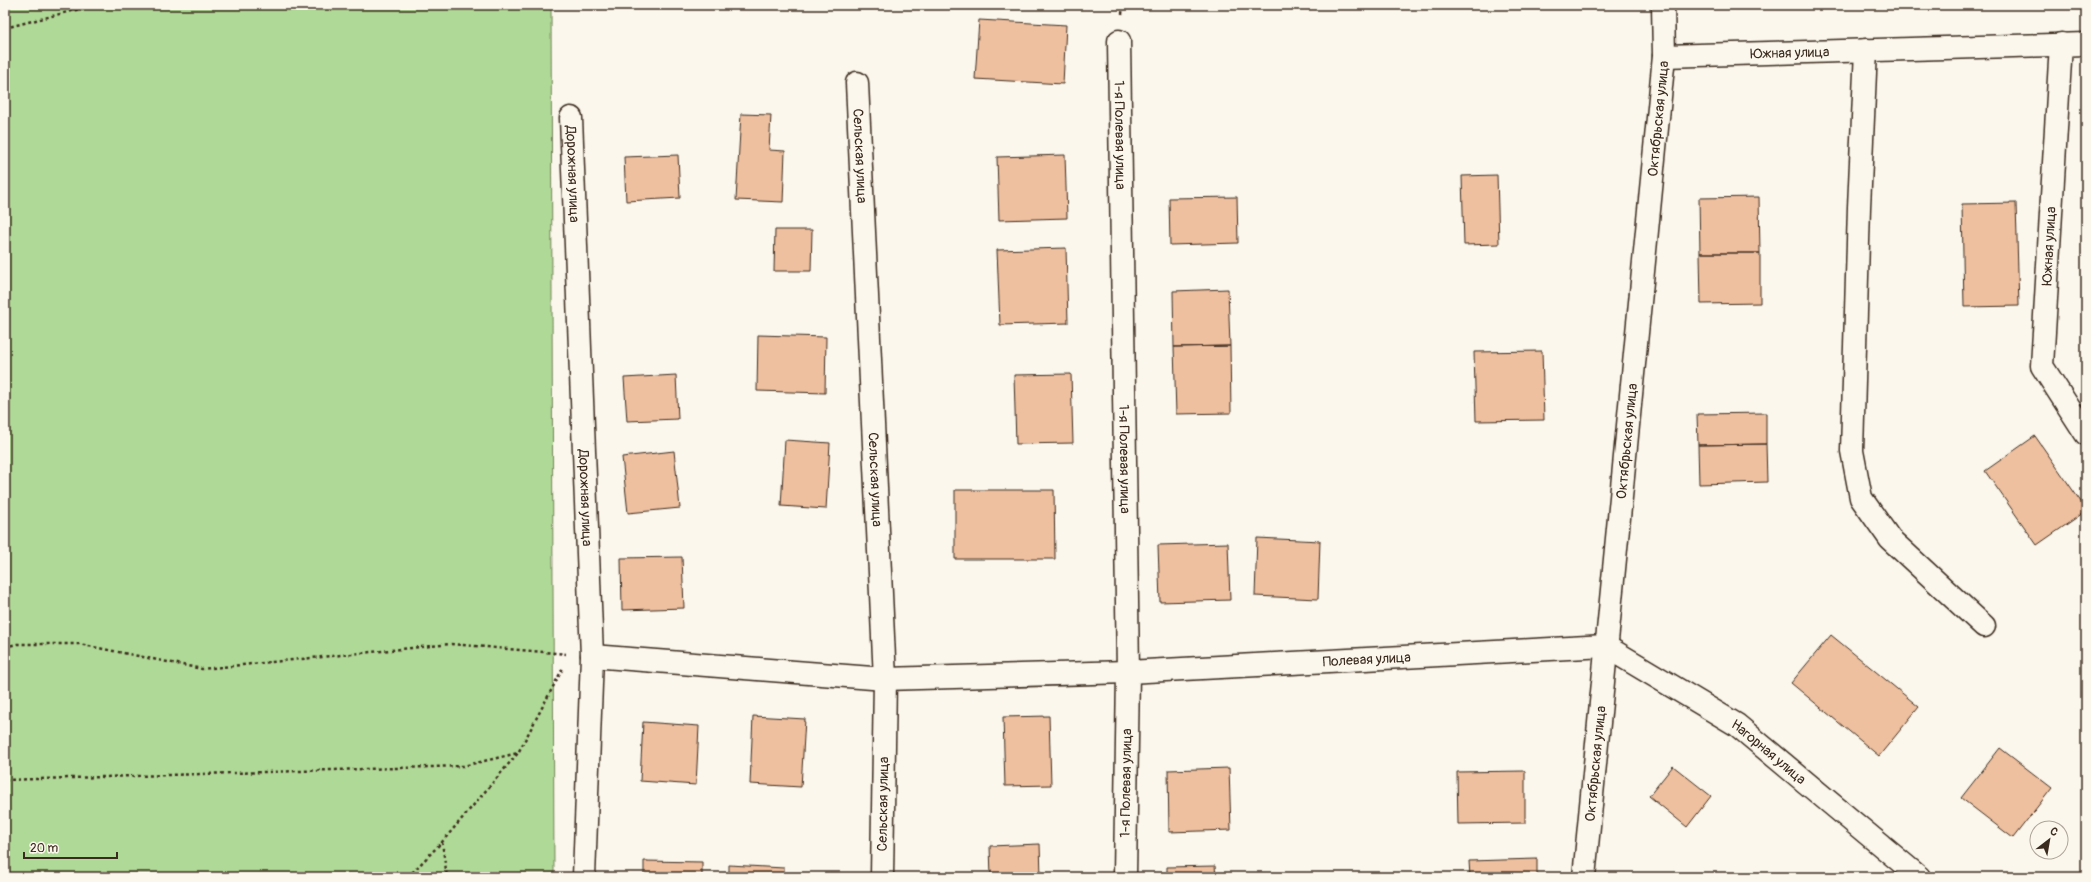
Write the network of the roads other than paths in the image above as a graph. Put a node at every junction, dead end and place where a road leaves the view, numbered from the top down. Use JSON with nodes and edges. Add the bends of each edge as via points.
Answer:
{"nodes":[{"id":1,"x":1663,"y":5,"type":"edge"},
{"id":2,"x":1119,"y":41,"type":"dead end"},
{"id":3,"x":2061,"y":44,"type":"junction"},
{"id":4,"x":2086,"y":44,"type":"edge"},
{"id":5,"x":1866,"y":50,"type":"junction"},
{"id":6,"x":1664,"y":56,"type":"junction"},
{"id":7,"x":857,"y":83,"type":"dead end"},
{"id":8,"x":571,"y":118,"type":"dead end"},
{"id":9,"x":2086,"y":434,"type":"edge"},
{"id":10,"x":1984,"y":626,"type":"dead end"},
{"id":11,"x":1605,"y":646,"type":"junction"},
{"id":12,"x":592,"y":656,"type":"junction"},
{"id":13,"x":1128,"y":672,"type":"junction"},
{"id":14,"x":885,"y":678,"type":"junction"},
{"id":15,"x":584,"y":877,"type":"edge"},
{"id":16,"x":882,"y":877,"type":"edge"},
{"id":17,"x":1125,"y":877,"type":"edge"},
{"id":18,"x":1584,"y":877,"type":"edge"},
{"id":19,"x":1918,"y":877,"type":"edge"}],
"edges":[{"from":1,"to":6,"type":"street","name":"Октябрьская улица"},
{"from":2,"to":13,"type":"street","name":"1-я Полевая улица"},
{"from":3,"to":4,"type":"street","name":"Южная улица"},
{"from":3,"to":5,"type":"street","name":"Южная улица"},
{"from":3,"to":9,"type":"street","name":"Южная улица","via":[[2042,366]]},
{"from":5,"to":6,"type":"street","name":"Южная улица"},
{"from":5,"to":10,"type":"street","via":[[1852,451],[1861,498],[1890,539]]},
{"from":6,"to":11,"type":"street","name":"Октябрьская улица"},
{"from":7,"to":14,"type":"street","name":"Сельская улица"},
{"from":8,"to":12,"type":"street","name":"Дорожная улица"},
{"from":11,"to":13,"type":"street","name":"Полевая улица"},
{"from":11,"to":18,"type":"street","name":"Октябрьская улица"},
{"from":11,"to":19,"type":"street","name":"Нагорная улица","via":[[1737,725]]},
{"from":12,"to":14,"type":"street","name":"Полевая улица"},
{"from":12,"to":15,"type":"street","name":"Дорожная улица"},
{"from":13,"to":14,"type":"street","name":"Полевая улица"},
{"from":13,"to":17,"type":"street","name":"1-я Полевая улица"},
{"from":14,"to":16,"type":"street","name":"Сельская улица"}]}
